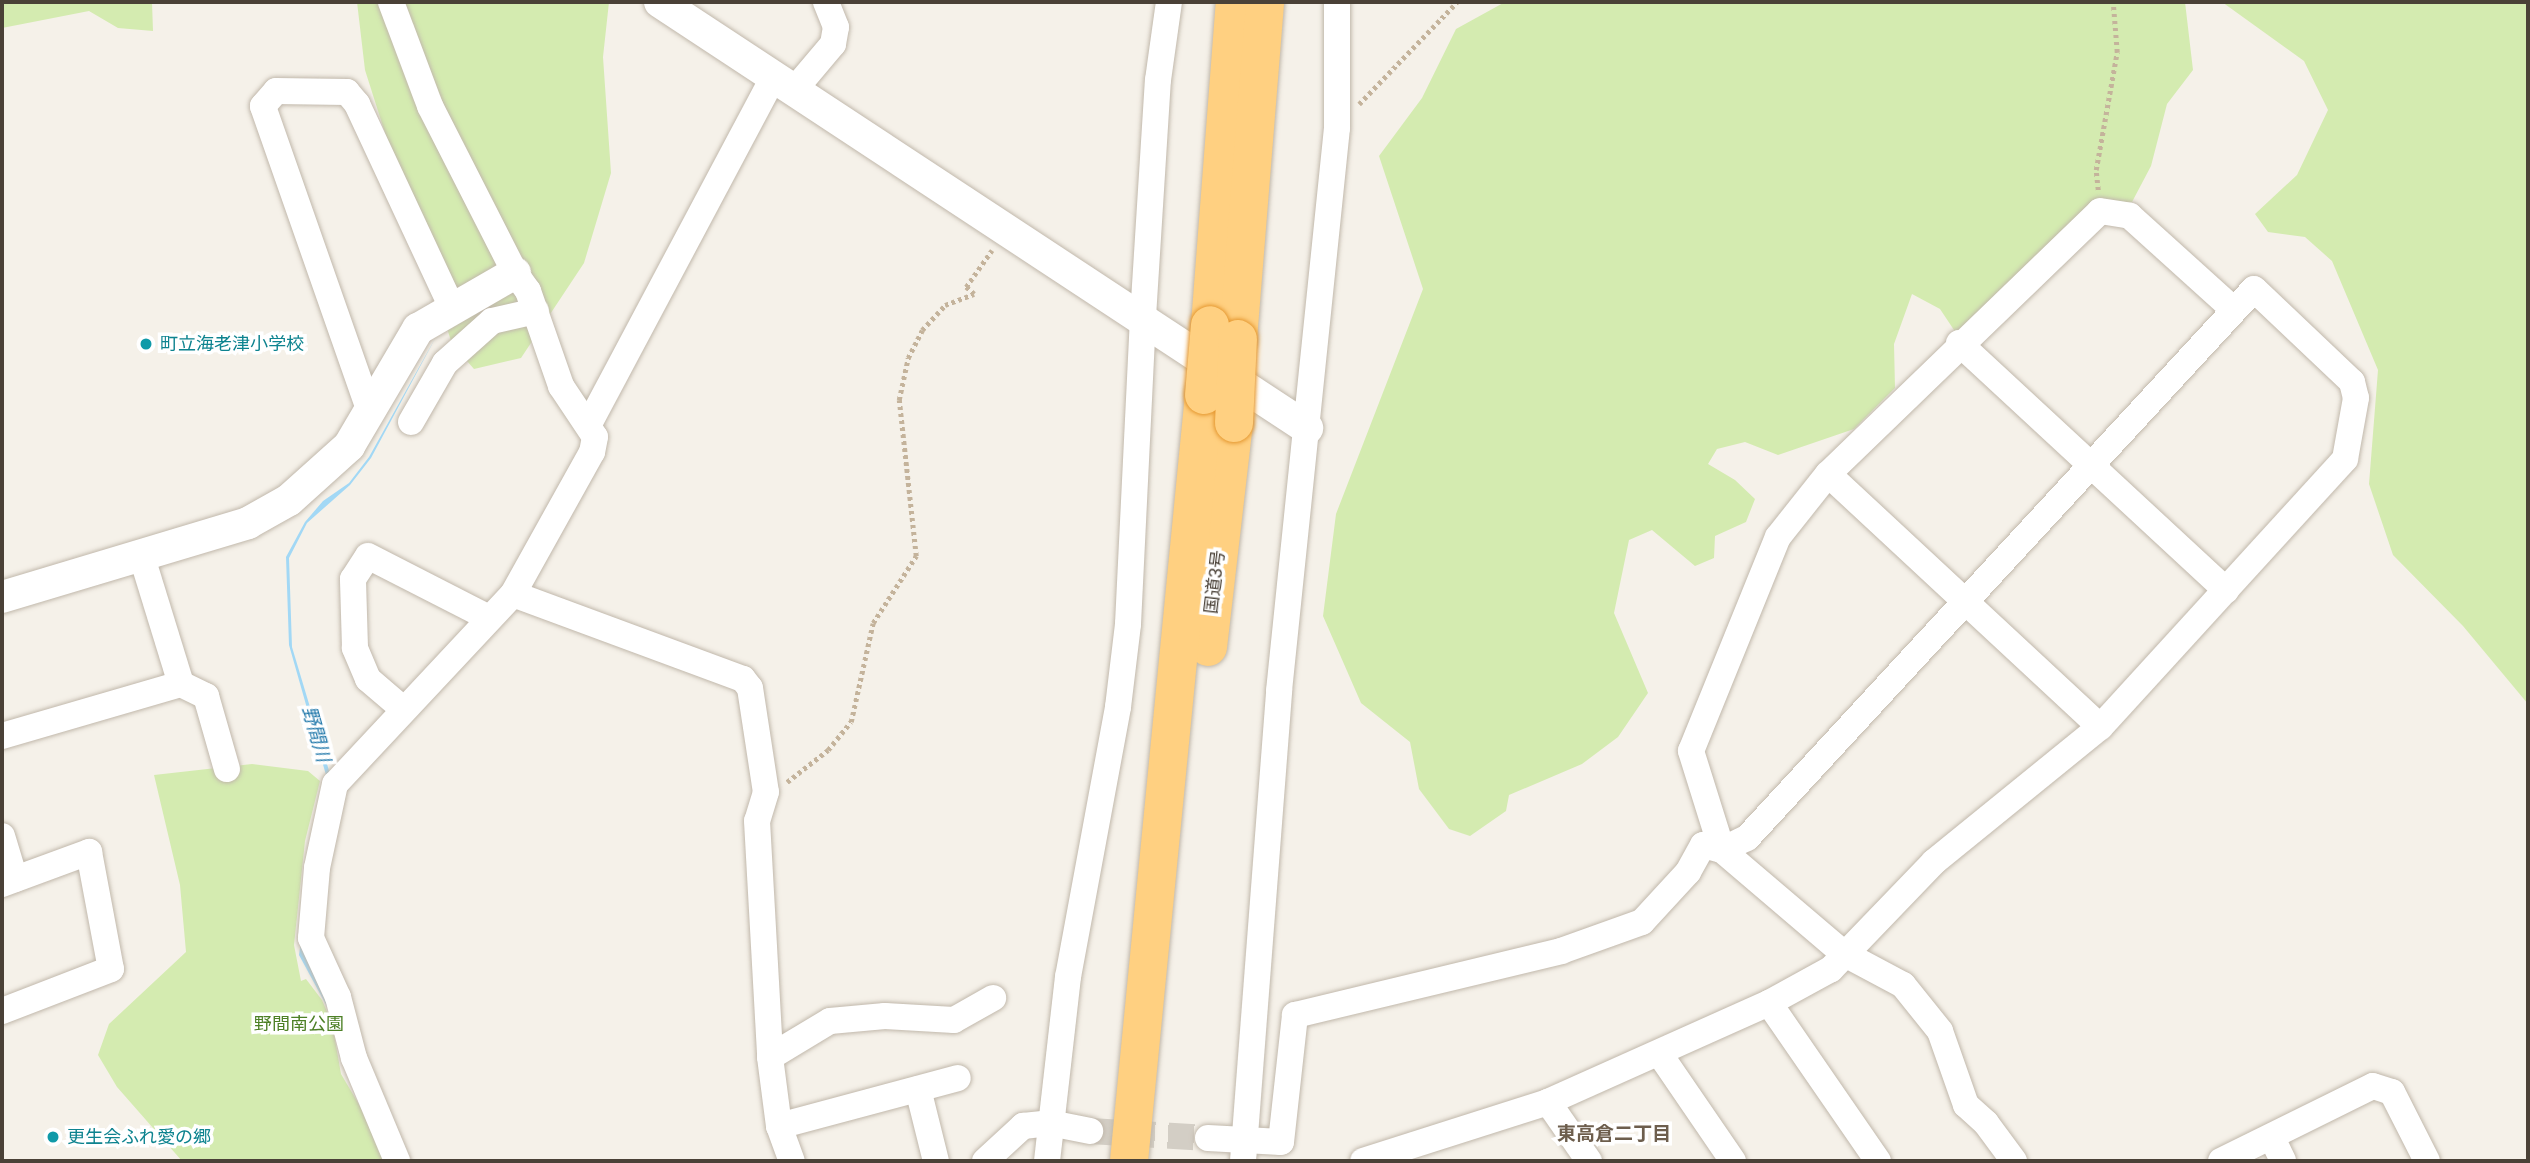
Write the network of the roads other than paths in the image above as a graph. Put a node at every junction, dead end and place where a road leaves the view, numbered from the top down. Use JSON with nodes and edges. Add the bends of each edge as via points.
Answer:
{"nodes":[{"id":1,"x":391,"y":2,"type":"edge"},
{"id":2,"x":660,"y":2,"type":"edge"},
{"id":3,"x":826,"y":2,"type":"edge"},
{"id":4,"x":1168,"y":2,"type":"edge"},
{"id":5,"x":1235,"y":2,"type":"edge"},
{"id":6,"x":1265,"y":2,"type":"edge"},
{"id":7,"x":1337,"y":2,"type":"edge"},
{"id":8,"x":784,"y":83,"type":"junction"},
{"id":9,"x":515,"y":273,"type":"junction"},
{"id":10,"x":452,"y":308,"type":"junction"},
{"id":11,"x":2234,"y":310,"type":"junction"},
{"id":12,"x":536,"y":311,"type":"junction"},
{"id":13,"x":1143,"y":317,"type":"junction"},
{"id":14,"x":1224,"y":332,"type":"junction"},
{"id":15,"x":1959,"y":343,"type":"junction"},
{"id":16,"x":370,"y":412,"type":"junction"},
{"id":17,"x":411,"y":422,"type":"dead end"},
{"id":18,"x":589,"y":424,"type":"junction"},
{"id":19,"x":1307,"y":428,"type":"junction"},
{"id":20,"x":2092,"y":465,"type":"junction"},
{"id":21,"x":1828,"y":474,"type":"junction"},
{"id":22,"x":142,"y":557,"type":"junction"},
{"id":23,"x":2226,"y":590,"type":"junction"},
{"id":24,"x":513,"y":594,"type":"junction"},
{"id":25,"x":2,"y":597,"type":"edge"},
{"id":26,"x":1964,"y":603,"type":"junction"},
{"id":27,"x":487,"y":617,"type":"junction"},
{"id":28,"x":181,"y":684,"type":"junction"},
{"id":29,"x":403,"y":709,"type":"junction"},
{"id":30,"x":2100,"y":727,"type":"junction"},
{"id":31,"x":2,"y":736,"type":"edge"},
{"id":32,"x":226,"y":768,"type":"dead end"},
{"id":33,"x":2,"y":835,"type":"edge"},
{"id":34,"x":1722,"y":850,"type":"junction"},
{"id":35,"x":8,"y":882,"type":"edge"},
{"id":36,"x":1843,"y":953,"type":"junction"},
{"id":37,"x":993,"y":998,"type":"dead end"},
{"id":38,"x":1769,"y":1003,"type":"junction"},
{"id":39,"x":2,"y":1011,"type":"edge"},
{"id":40,"x":1659,"y":1054,"type":"junction"},
{"id":41,"x":770,"y":1057,"type":"junction"},
{"id":42,"x":958,"y":1078,"type":"dead end"},
{"id":43,"x":918,"y":1089,"type":"junction"},
{"id":44,"x":1548,"y":1102,"type":"junction"},
{"id":45,"x":1050,"y":1123,"type":"junction"},
{"id":46,"x":779,"y":1126,"type":"junction"},
{"id":47,"x":1090,"y":1131,"type":"tunnel mouth"},
{"id":48,"x":1208,"y":1138,"type":"tunnel mouth"},
{"id":49,"x":2277,"y":1150,"type":"edge"},
{"id":50,"x":1243,"y":1152,"type":"edge"},
{"id":51,"x":1436,"y":1152,"type":"edge"},
{"id":52,"x":397,"y":1161,"type":"edge"},
{"id":53,"x":792,"y":1161,"type":"edge"},
{"id":54,"x":936,"y":1161,"type":"edge"},
{"id":55,"x":985,"y":1161,"type":"edge"},
{"id":56,"x":1047,"y":1161,"type":"edge"},
{"id":57,"x":1129,"y":1161,"type":"edge"},
{"id":58,"x":1156,"y":1161,"type":"edge"},
{"id":59,"x":1363,"y":1161,"type":"edge"},
{"id":60,"x":1589,"y":1161,"type":"edge"},
{"id":61,"x":1733,"y":1161,"type":"edge"},
{"id":62,"x":1878,"y":1161,"type":"edge"},
{"id":63,"x":2014,"y":1161,"type":"edge"},
{"id":64,"x":2221,"y":1161,"type":"edge"},
{"id":65,"x":2427,"y":1161,"type":"edge"}],
"edges":[{"from":1,"to":9,"type":"street","via":[[430,106]]},
{"from":2,"to":8,"type":"street"},
{"from":3,"to":8,"type":"street","via":[[836,27],[828,57]]},
{"from":4,"to":13,"type":"street","via":[[1158,80]]},
{"from":5,"to":14,"type":"highway","name":"国道3号"},
{"from":6,"to":14,"type":"highway","name":"国道3号"},
{"from":7,"to":19,"type":"street","via":[[1337,128]]},
{"from":8,"to":13,"type":"street"},
{"from":8,"to":18,"type":"street"},
{"from":9,"to":10,"type":"street"},
{"from":9,"to":12,"type":"street"},
{"from":10,"to":16,"type":"street","via":[[418,329]]},
{"from":10,"to":16,"type":"street","via":[[357,104],[347,92],[276,91],[263,106]]},
{"from":11,"to":15,"type":"street","via":[[2130,216],[2100,211]]},
{"from":11,"to":20,"type":"street"},
{"from":11,"to":23,"type":"street","via":[[2254,289],[2352,382],[2356,398],[2345,459]]},
{"from":12,"to":17,"type":"street","via":[[492,321],[454,354]]},
{"from":12,"to":18,"type":"street","via":[[561,386]]},
{"from":13,"to":19,"type":"street"},
{"from":13,"to":45,"type":"street","via":[[1128,624],[1118,707],[1068,977]]},
{"from":14,"to":57,"type":"highway","name":"国道3号","bridge":true,"via":[[1203,395]]},
{"from":14,"to":58,"type":"highway","name":"国道3号","bridge":true,"via":[[1234,423]]},
{"from":15,"to":20,"type":"street"},
{"from":15,"to":21,"type":"street"},
{"from":16,"to":22,"type":"street","via":[[329,469],[289,500],[248,523]]},
{"from":18,"to":24,"type":"street","via":[[595,437],[592,452]]},
{"from":19,"to":50,"type":"street","via":[[1279,691]]},
{"from":20,"to":23,"type":"street"},
{"from":20,"to":26,"type":"street"},
{"from":21,"to":26,"type":"street"},
{"from":21,"to":34,"type":"street","via":[[1778,537],[1691,751]]},
{"from":22,"to":25,"type":"street"},
{"from":22,"to":28,"type":"street"},
{"from":23,"to":30,"type":"street"},
{"from":24,"to":27,"type":"street"},
{"from":24,"to":41,"type":"street","via":[[743,679],[754,697],[765,792],[757,821]]},
{"from":26,"to":30,"type":"street"},
{"from":26,"to":34,"type":"street","via":[[1747,838]]},
{"from":27,"to":29,"type":"street"},
{"from":27,"to":29,"type":"street","via":[[368,556],[353,579],[355,648],[368,679]]},
{"from":28,"to":31,"type":"street"},
{"from":28,"to":32,"type":"street","via":[[206,696]]},
{"from":29,"to":52,"type":"street","via":[[335,783],[317,868],[311,938],[338,997],[354,1058]]},
{"from":30,"to":36,"type":"street","via":[[1934,862]]},
{"from":33,"to":35,"type":"street"},
{"from":34,"to":36,"type":"street"},
{"from":34,"to":50,"type":"street","via":[[1703,845],[1688,872],[1642,922],[1561,951],[1295,1015],[1281,1142]]},
{"from":35,"to":39,"type":"street","via":[[89,852],[110,969]]},
{"from":36,"to":38,"type":"street","via":[[1831,969]]},
{"from":36,"to":63,"type":"street","via":[[1903,985],[1940,1031],[1966,1105]]},
{"from":37,"to":41,"type":"street","via":[[954,1020],[885,1016],[830,1021]]},
{"from":38,"to":40,"type":"street"},
{"from":38,"to":62,"type":"street"},
{"from":40,"to":44,"type":"street"},
{"from":40,"to":61,"type":"street"},
{"from":41,"to":46,"type":"street"},
{"from":42,"to":43,"type":"street"},
{"from":43,"to":46,"type":"street"},
{"from":43,"to":54,"type":"street"},
{"from":44,"to":51,"type":"street"},
{"from":44,"to":60,"type":"street"},
{"from":45,"to":47,"type":"street"},
{"from":45,"to":55,"type":"street","via":[[1023,1126]]},
{"from":45,"to":56,"type":"street"},
{"from":46,"to":53,"type":"street"},
{"from":48,"to":50,"type":"street"},
{"from":49,"to":64,"type":"street"},
{"from":49,"to":65,"type":"street","via":[[2373,1086],[2392,1092]]},
{"from":51,"to":59,"type":"street"}]}
